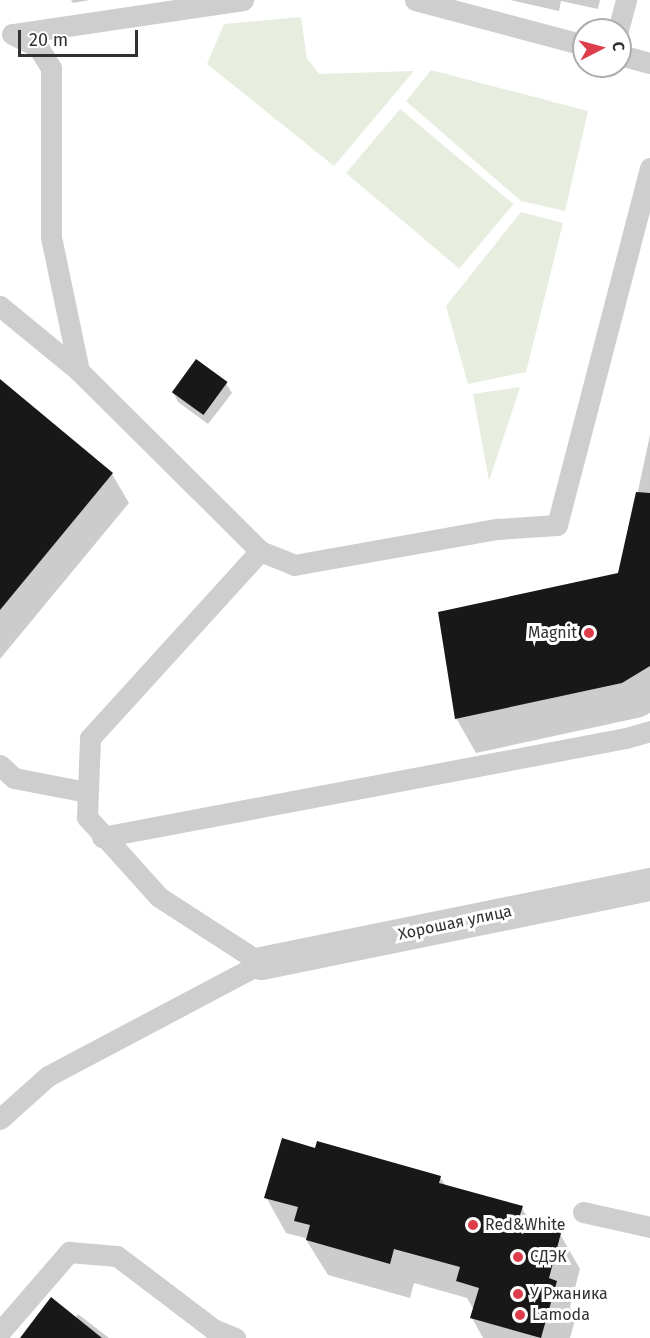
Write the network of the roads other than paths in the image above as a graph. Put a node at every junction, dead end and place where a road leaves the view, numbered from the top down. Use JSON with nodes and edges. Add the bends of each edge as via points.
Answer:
{"nodes":[{"id":1,"x":243,"y":0,"type":"edge"},
{"id":2,"x":415,"y":0,"type":"edge"},
{"id":3,"x":626,"y":0,"type":"edge"},
{"id":4,"x":621,"y":18,"type":"edge"},
{"id":5,"x":6,"y":36,"type":"edge"},
{"id":6,"x":572,"y":42,"type":"edge"},
{"id":7,"x":632,"y":58,"type":"edge"},
{"id":8,"x":650,"y":63,"type":"edge"},
{"id":9,"x":650,"y":168,"type":"edge"},
{"id":10,"x":0,"y":306,"type":"edge"},
{"id":11,"x":79,"y":371,"type":"junction"},
{"id":12,"x":260,"y":551,"type":"junction"},
{"id":13,"x":650,"y":731,"type":"edge"},
{"id":14,"x":0,"y":765,"type":"edge"},
{"id":15,"x":87,"y":792,"type":"junction"},
{"id":16,"x":102,"y":837,"type":"junction"},
{"id":17,"x":650,"y":884,"type":"edge"},
{"id":18,"x":261,"y":963,"type":"junction"},
{"id":19,"x":0,"y":1119,"type":"edge"},
{"id":20,"x":583,"y":1212,"type":"dead end"},
{"id":21,"x":650,"y":1227,"type":"edge"},
{"id":22,"x":0,"y":1332,"type":"edge"},
{"id":23,"x":235,"y":1338,"type":"edge"}],
"edges":[{"from":1,"to":5,"type":"lane"},
{"from":2,"to":6,"type":"lane"},
{"from":3,"to":4,"type":"lane"},
{"from":5,"to":11,"type":"lane","via":[[39,47],[51,68],[51,237]]},
{"from":7,"to":8,"type":"lane"},
{"from":9,"to":12,"type":"lane","via":[[557,525],[496,529],[294,565]]},
{"from":10,"to":11,"type":"lane"},
{"from":11,"to":12,"type":"lane"},
{"from":12,"to":15,"type":"lane","via":[[90,738]]},
{"from":13,"to":16,"type":"lane"},
{"from":14,"to":15,"type":"lane","via":[[14,778]]},
{"from":15,"to":16,"type":"lane","via":[[87,817]]},
{"from":16,"to":18,"type":"lane","via":[[159,897]]},
{"from":17,"to":18,"type":"street","name":"Хорошая улица"},
{"from":18,"to":19,"type":"lane","via":[[48,1076]]},
{"from":20,"to":21,"type":"lane"},
{"from":22,"to":23,"type":"lane","via":[[69,1252],[117,1256],[213,1329]]}]}
